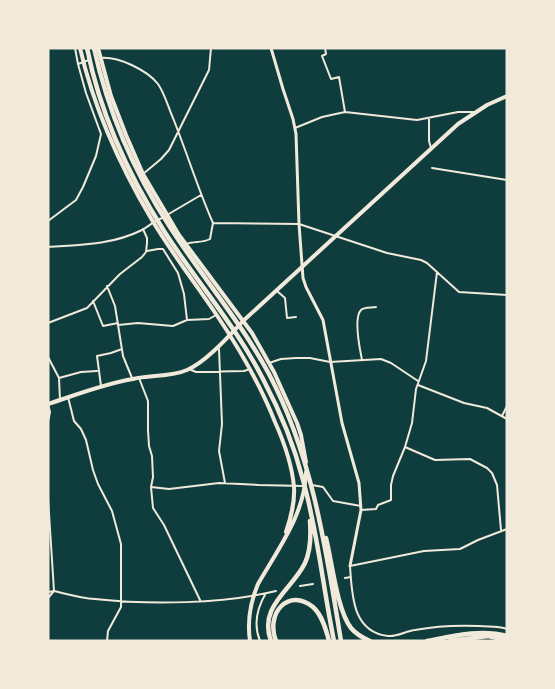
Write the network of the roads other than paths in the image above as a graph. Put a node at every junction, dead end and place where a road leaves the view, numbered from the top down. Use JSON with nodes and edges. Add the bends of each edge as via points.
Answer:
{"nodes":[{"id":1,"x":75,"y":48,"type":"edge"},
{"id":2,"x":80,"y":48,"type":"edge"},
{"id":3,"x":87,"y":48,"type":"edge"},
{"id":4,"x":96,"y":48,"type":"edge"},
{"id":5,"x":211,"y":48,"type":"edge"},
{"id":6,"x":271,"y":48,"type":"edge"},
{"id":7,"x":325,"y":48,"type":"edge"},
{"id":8,"x":100,"y":58,"type":"junction"},
{"id":9,"x":83,"y":62,"type":"junction"},
{"id":10,"x":78,"y":64,"type":"junction"},
{"id":11,"x":507,"y":96,"type":"edge"},
{"id":12,"x":345,"y":112,"type":"junction"},
{"id":13,"x":475,"y":112,"type":"junction"},
{"id":14,"x":429,"y":118,"type":"junction"},
{"id":15,"x":296,"y":128,"type":"junction"},
{"id":16,"x":178,"y":131,"type":"junction"},
{"id":17,"x":431,"y":149,"type":"junction"},
{"id":18,"x":432,"y":168,"type":"dead end"},
{"id":19,"x":143,"y":174,"type":"junction"},
{"id":20,"x":507,"y":180,"type":"edge"},
{"id":21,"x":201,"y":195,"type":"junction"},
{"id":22,"x":167,"y":216,"type":"junction"},
{"id":23,"x":48,"y":221,"type":"edge"},
{"id":24,"x":153,"y":222,"type":"junction"},
{"id":25,"x":213,"y":223,"type":"junction"},
{"id":26,"x":298,"y":224,"type":"junction"},
{"id":27,"x":143,"y":230,"type":"junction"},
{"id":28,"x":336,"y":237,"type":"junction"},
{"id":29,"x":186,"y":244,"type":"junction"},
{"id":30,"x":48,"y":247,"type":"edge"},
{"id":31,"x":146,"y":252,"type":"junction"},
{"id":32,"x":302,"y":268,"type":"junction"},
{"id":33,"x":437,"y":272,"type":"junction"},
{"id":34,"x":107,"y":286,"type":"junction"},
{"id":35,"x":277,"y":291,"type":"junction"},
{"id":36,"x":507,"y":295,"type":"edge"},
{"id":37,"x":93,"y":301,"type":"junction"},
{"id":38,"x":376,"y":307,"type":"dead end"},
{"id":39,"x":216,"y":315,"type":"junction"},
{"id":40,"x":296,"y":317,"type":"dead end"},
{"id":41,"x":188,"y":320,"type":"junction"},
{"id":42,"x":243,"y":321,"type":"junction"},
{"id":43,"x":48,"y":323,"type":"edge"},
{"id":44,"x":118,"y":325,"type":"junction"},
{"id":45,"x":230,"y":335,"type":"junction"},
{"id":46,"x":218,"y":346,"type":"junction"},
{"id":47,"x":122,"y":349,"type":"junction"},
{"id":48,"x":48,"y":357,"type":"edge"},
{"id":49,"x":362,"y":360,"type":"junction"},
{"id":50,"x":330,"y":362,"type":"junction"},
{"id":51,"x":269,"y":363,"type":"junction"},
{"id":52,"x":189,"y":369,"type":"junction"},
{"id":53,"x":250,"y":369,"type":"junction"},
{"id":54,"x":98,"y":371,"type":"junction"},
{"id":55,"x":220,"y":372,"type":"junction"},
{"id":56,"x":59,"y":378,"type":"junction"},
{"id":57,"x":139,"y":378,"type":"junction"},
{"id":58,"x":133,"y":379,"type":"junction"},
{"id":59,"x":418,"y":383,"type":"junction"},
{"id":60,"x":101,"y":386,"type":"junction"},
{"id":61,"x":68,"y":397,"type":"junction"},
{"id":62,"x":60,"y":400,"type":"junction"},
{"id":63,"x":48,"y":404,"type":"edge"},
{"id":64,"x":507,"y":406,"type":"edge"},
{"id":65,"x":502,"y":416,"type":"junction"},
{"id":66,"x":507,"y":419,"type":"edge"},
{"id":67,"x":48,"y":422,"type":"edge"},
{"id":68,"x":405,"y":447,"type":"junction"},
{"id":69,"x":225,"y":483,"type":"junction"},
{"id":70,"x":294,"y":486,"type":"junction"},
{"id":71,"x":305,"y":486,"type":"junction"},
{"id":72,"x":151,"y":487,"type":"junction"},
{"id":73,"x":48,"y":498,"type":"edge"},
{"id":74,"x":317,"y":507,"type":"junction"},
{"id":75,"x":362,"y":508,"type":"junction"},
{"id":76,"x":309,"y":510,"type":"junction"},
{"id":77,"x":507,"y":529,"type":"edge"},
{"id":78,"x":501,"y":531,"type":"junction"},
{"id":79,"x":278,"y":549,"type":"junction"},
{"id":80,"x":351,"y":566,"type":"junction"},
{"id":81,"x":351,"y":577,"type":"junction"},
{"id":82,"x":345,"y":578,"type":"dead end"},
{"id":83,"x":313,"y":584,"type":"dead end"},
{"id":84,"x":300,"y":586,"type":"dead end"},
{"id":85,"x":54,"y":591,"type":"junction"},
{"id":86,"x":276,"y":591,"type":"dead end"},
{"id":87,"x":48,"y":592,"type":"edge"},
{"id":88,"x":266,"y":593,"type":"junction"},
{"id":89,"x":253,"y":595,"type":"junction"},
{"id":90,"x":48,"y":598,"type":"edge"},
{"id":91,"x":200,"y":600,"type":"junction"},
{"id":92,"x":121,"y":601,"type":"junction"},
{"id":93,"x":507,"y":629,"type":"edge"},
{"id":94,"x":389,"y":636,"type":"junction"},
{"id":95,"x":507,"y":638,"type":"edge"},
{"id":96,"x":107,"y":641,"type":"edge"},
{"id":97,"x":250,"y":641,"type":"edge"},
{"id":98,"x":260,"y":641,"type":"edge"},
{"id":99,"x":271,"y":641,"type":"edge"},
{"id":100,"x":276,"y":641,"type":"edge"},
{"id":101,"x":329,"y":641,"type":"edge"},
{"id":102,"x":334,"y":641,"type":"edge"},
{"id":103,"x":341,"y":641,"type":"edge"},
{"id":104,"x":370,"y":641,"type":"edge"},
{"id":105,"x":389,"y":641,"type":"edge"},
{"id":106,"x":427,"y":641,"type":"edge"},
{"id":107,"x":450,"y":641,"type":"edge"}],
"edges":[{"from":1,"to":10,"type":"street"},
{"from":2,"to":9,"type":"main road"},
{"from":3,"to":76,"type":"highway","via":[[101,101],[143,195],[263,378],[285,425]]},
{"from":4,"to":8,"type":"main road"},
{"from":4,"to":74,"type":"highway","via":[[107,99],[128,151],[170,228],[236,320],[269,375],[292,424]]},
{"from":5,"to":16,"type":"street","via":[[209,70]]},
{"from":6,"to":15,"type":"street"},
{"from":7,"to":12,"type":"street","via":[[326,54],[321,56],[331,79],[339,77]]},
{"from":8,"to":9,"type":"street"},
{"from":8,"to":16,"type":"street","via":[[131,65],[152,78],[163,93]]},
{"from":8,"to":19,"type":"main road"},
{"from":9,"to":10,"type":"street"},
{"from":9,"to":24,"type":"main road","via":[[123,169]]},
{"from":10,"to":23,"type":"street","via":[[101,134],[96,156],[76,200]]},
{"from":11,"to":13,"type":"main road"},
{"from":12,"to":14,"type":"street"},
{"from":12,"to":15,"type":"street"},
{"from":13,"to":14,"type":"street"},
{"from":13,"to":17,"type":"main road"},
{"from":14,"to":17,"type":"street"},
{"from":15,"to":26,"type":"street"},
{"from":16,"to":19,"type":"street","via":[[162,159]]},
{"from":16,"to":21,"type":"street"},
{"from":17,"to":28,"type":"main road"},
{"from":18,"to":20,"type":"street"},
{"from":19,"to":22,"type":"main road"},
{"from":21,"to":22,"type":"street"},
{"from":21,"to":25,"type":"street"},
{"from":22,"to":24,"type":"street"},
{"from":22,"to":29,"type":"main road"},
{"from":24,"to":27,"type":"street"},
{"from":24,"to":39,"type":"main road"},
{"from":25,"to":26,"type":"street"},
{"from":25,"to":29,"type":"street","via":[[208,241]]},
{"from":26,"to":28,"type":"street"},
{"from":26,"to":32,"type":"street"},
{"from":27,"to":30,"type":"street","via":[[112,242]]},
{"from":27,"to":31,"type":"street"},
{"from":28,"to":32,"type":"main road"},
{"from":28,"to":33,"type":"street","via":[[421,260]]},
{"from":29,"to":42,"type":"main road"},
{"from":31,"to":34,"type":"street"},
{"from":31,"to":41,"type":"street","via":[[163,249],[178,273]]},
{"from":32,"to":35,"type":"main road"},
{"from":32,"to":50,"type":"street","via":[[306,287],[322,320]]},
{"from":33,"to":36,"type":"street","via":[[459,291]]},
{"from":33,"to":59,"type":"street","via":[[428,351]]},
{"from":34,"to":37,"type":"street"},
{"from":34,"to":44,"type":"street"},
{"from":35,"to":40,"type":"street","via":[[285,298],[287,318]]},
{"from":35,"to":42,"type":"main road"},
{"from":37,"to":43,"type":"street","via":[[87,308]]},
{"from":37,"to":44,"type":"street","via":[[104,326]]},
{"from":38,"to":49,"type":"street","via":[[360,310],[357,336]]},
{"from":39,"to":41,"type":"street"},
{"from":39,"to":45,"type":"main road"},
{"from":41,"to":44,"type":"street","via":[[173,326]]},
{"from":42,"to":45,"type":"main road"},
{"from":42,"to":51,"type":"main road"},
{"from":44,"to":47,"type":"street"},
{"from":45,"to":46,"type":"main road"},
{"from":45,"to":53,"type":"main road"},
{"from":46,"to":52,"type":"main road"},
{"from":46,"to":55,"type":"street"},
{"from":47,"to":54,"type":"street","via":[[97,356]]},
{"from":47,"to":58,"type":"street"},
{"from":48,"to":56,"type":"street"},
{"from":49,"to":50,"type":"street"},
{"from":49,"to":59,"type":"street","via":[[386,360]]},
{"from":50,"to":51,"type":"street","via":[[296,358]]},
{"from":50,"to":75,"type":"street"},
{"from":51,"to":71,"type":"main road","via":[[301,435],[306,459]]},
{"from":52,"to":55,"type":"street"},
{"from":52,"to":57,"type":"main road"},
{"from":53,"to":55,"type":"street"},
{"from":53,"to":70,"type":"main road","via":[[278,429]]},
{"from":54,"to":56,"type":"street"},
{"from":54,"to":60,"type":"street"},
{"from":55,"to":69,"type":"street","via":[[219,451]]},
{"from":56,"to":62,"type":"street"},
{"from":57,"to":58,"type":"main road"},
{"from":57,"to":72,"type":"street","via":[[148,401]]},
{"from":58,"to":60,"type":"main road"},
{"from":59,"to":65,"type":"street"},
{"from":59,"to":68,"type":"street"},
{"from":60,"to":61,"type":"main road"},
{"from":61,"to":62,"type":"main road"},
{"from":61,"to":92,"type":"street","via":[[117,528],[121,544]]},
{"from":62,"to":63,"type":"main road"},
{"from":63,"to":67,"type":"street"},
{"from":64,"to":65,"type":"street"},
{"from":65,"to":66,"type":"street"},
{"from":68,"to":75,"type":"street","via":[[393,476],[391,500],[376,509]]},
{"from":68,"to":78,"type":"street","via":[[435,460],[471,459],[487,468],[497,485]]},
{"from":69,"to":70,"type":"street"},
{"from":69,"to":72,"type":"street"},
{"from":70,"to":71,"type":"street"},
{"from":70,"to":79,"type":"main road","via":[[292,512]]},
{"from":71,"to":75,"type":"street","via":[[316,485],[337,502]]},
{"from":71,"to":79,"type":"main road","via":[[295,520]]},
{"from":72,"to":91,"type":"street","via":[[153,508]]},
{"from":73,"to":85,"type":"street"},
{"from":74,"to":103,"type":"highway"},
{"from":74,"to":104,"type":"highway","via":[[343,614],[350,627]]},
{"from":75,"to":80,"type":"street"},
{"from":76,"to":99,"type":"highway","via":[[308,555],[272,607],[268,622]]},
{"from":76,"to":102,"type":"highway"},
{"from":77,"to":78,"type":"street"},
{"from":78,"to":80,"type":"street","via":[[460,549],[424,551]]},
{"from":79,"to":89,"type":"main road"},
{"from":80,"to":81,"type":"street"},
{"from":81,"to":82,"type":"street"},
{"from":81,"to":94,"type":"street","via":[[358,616],[373,631]]},
{"from":83,"to":84,"type":"street"},
{"from":85,"to":87,"type":"street"},
{"from":85,"to":90,"type":"street"},
{"from":85,"to":92,"type":"street"},
{"from":86,"to":88,"type":"street"},
{"from":88,"to":89,"type":"street"},
{"from":88,"to":98,"type":"street","via":[[256,617]]},
{"from":89,"to":91,"type":"street"},
{"from":89,"to":97,"type":"main road","via":[[248,619]]},
{"from":91,"to":92,"type":"street"},
{"from":92,"to":96,"type":"street"},
{"from":93,"to":94,"type":"street","via":[[458,625]]},
{"from":94,"to":105,"type":"street"},
{"from":95,"to":106,"type":"highway","via":[[477,633]]},
{"from":95,"to":107,"type":"highway"},
{"from":100,"to":101,"type":"highway","via":[[274,615],[287,603],[298,601],[317,611]]}]}
